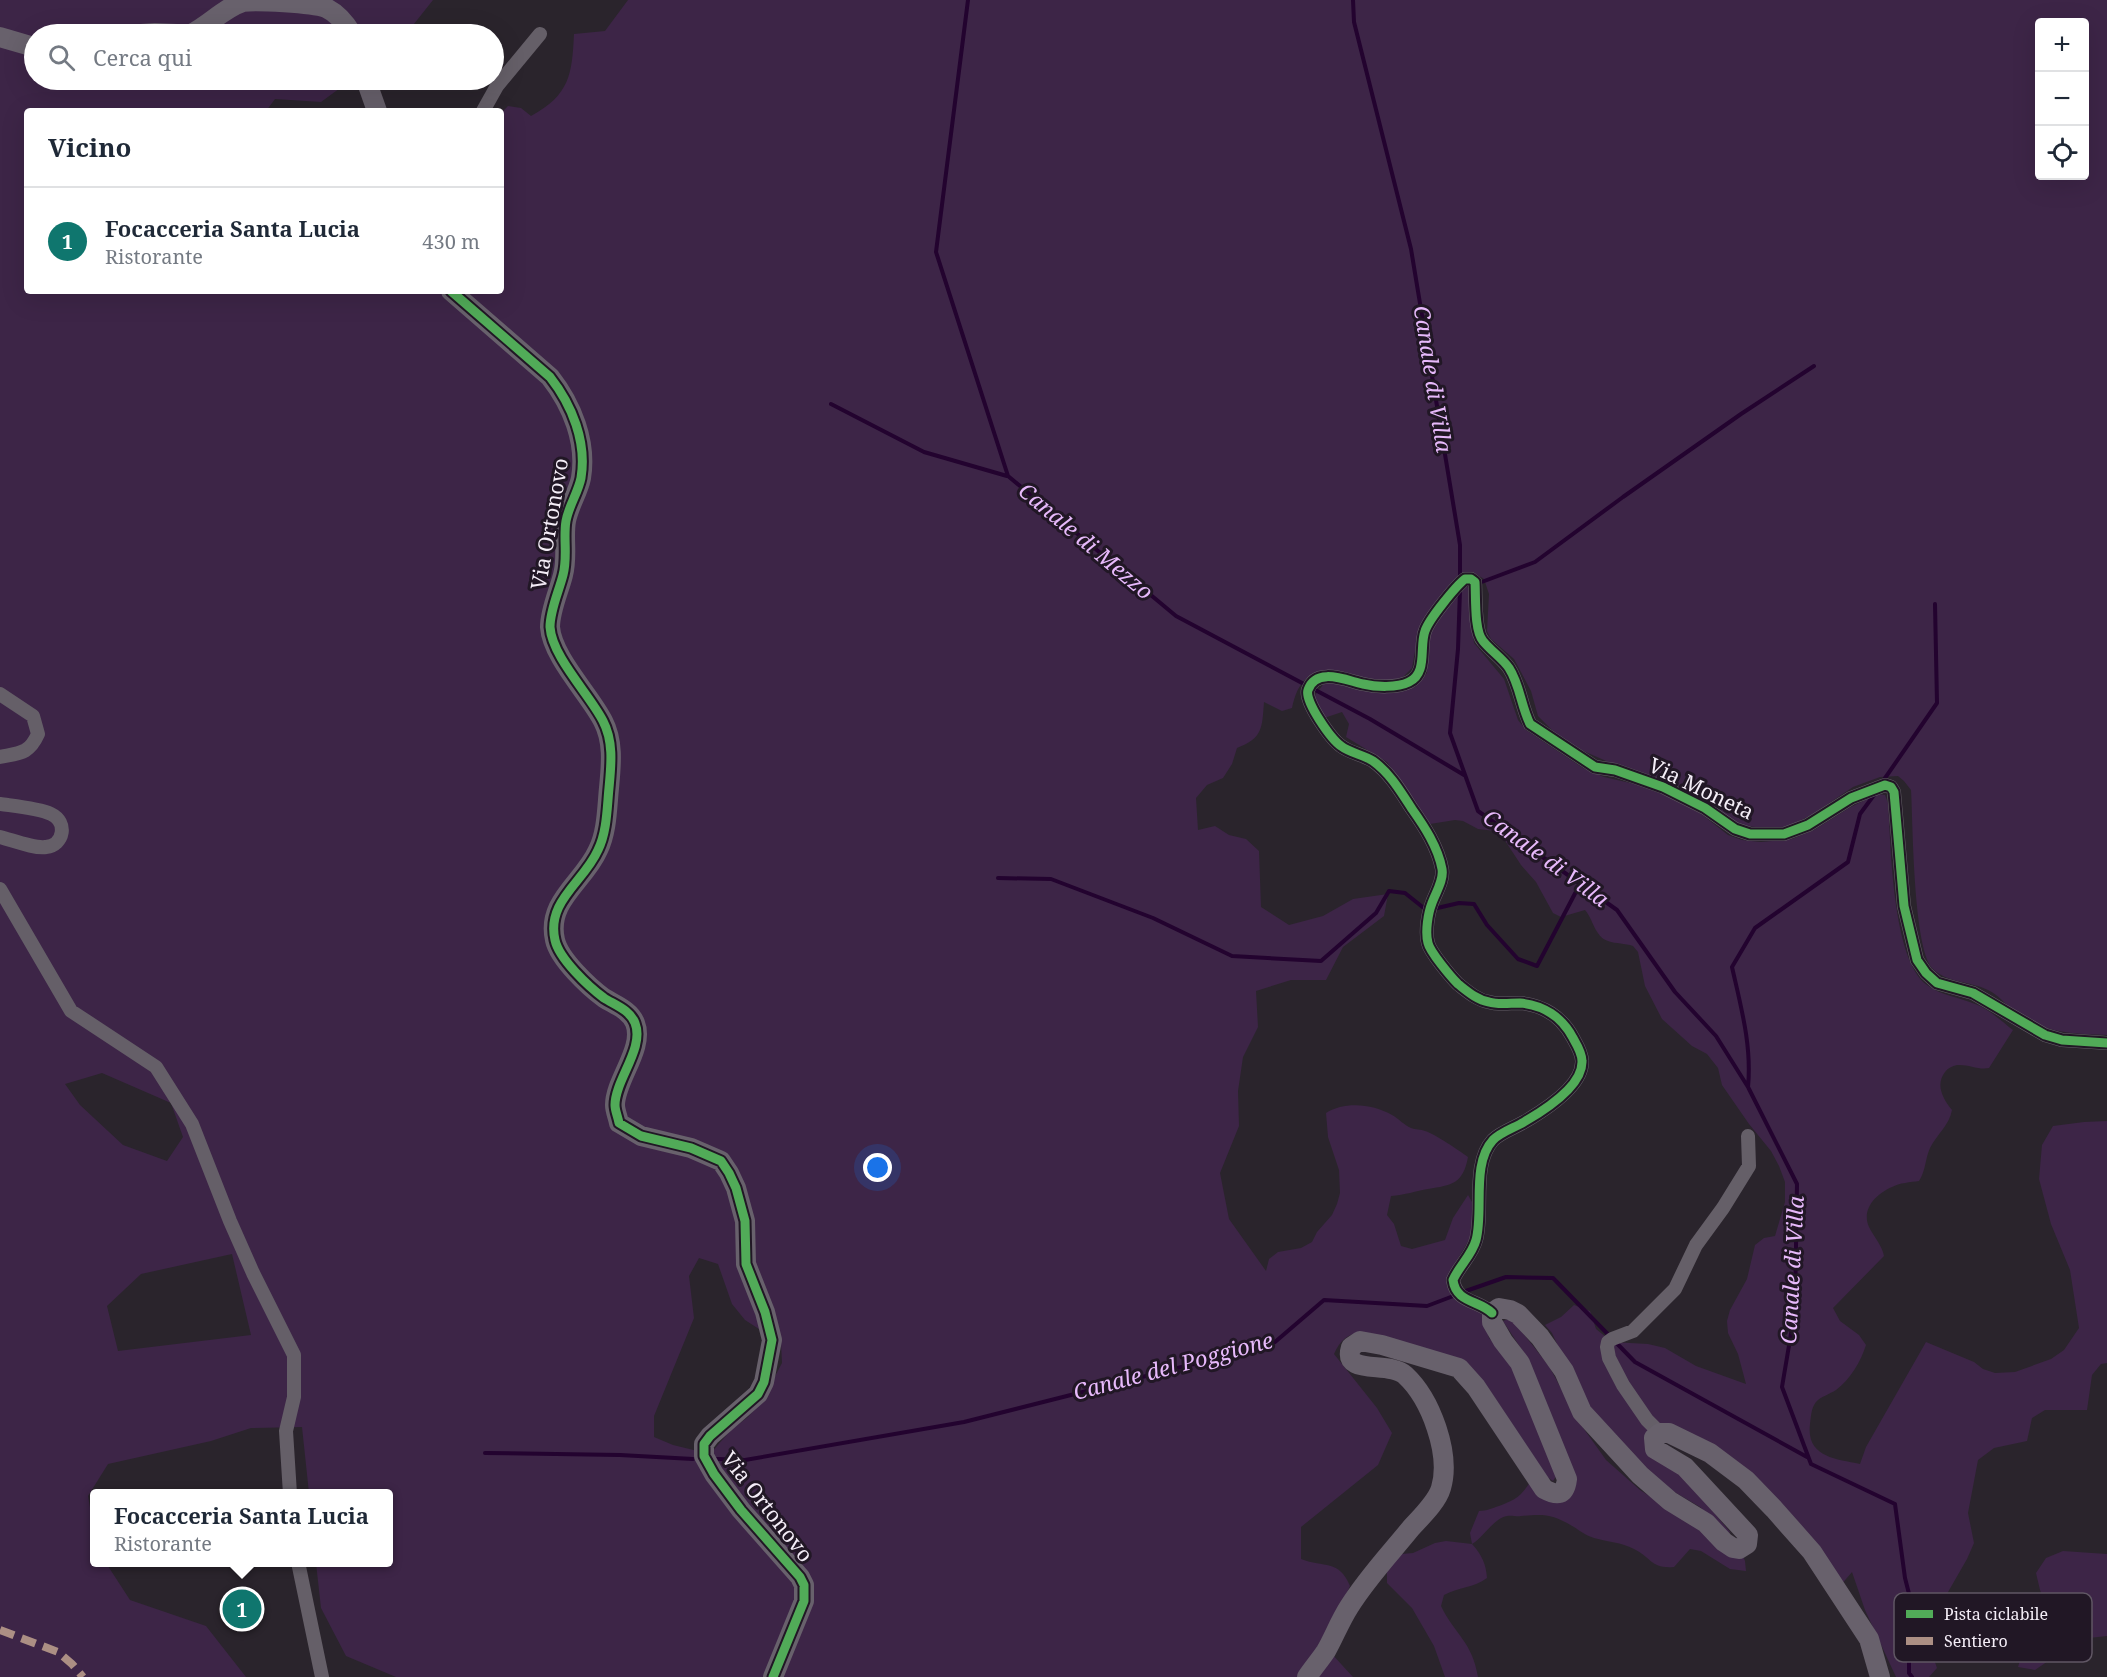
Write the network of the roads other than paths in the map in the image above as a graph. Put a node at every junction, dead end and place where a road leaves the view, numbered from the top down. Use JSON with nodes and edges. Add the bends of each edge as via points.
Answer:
{"nodes":[{"id":1,"x":210,"y":24,"type":"edge"},
{"id":2,"x":345,"y":24,"type":"edge"},
{"id":3,"x":540,"y":34,"type":"dead end"},
{"id":4,"x":0,"y":37,"type":"edge"},
{"id":5,"x":24,"y":44,"type":"edge"},
{"id":6,"x":504,"y":78,"type":"edge"},
{"id":7,"x":370,"y":90,"type":"edge"},
{"id":8,"x":495,"y":90,"type":"edge"},
{"id":9,"x":376,"y":108,"type":"edge"},
{"id":10,"x":485,"y":108,"type":"edge"},
{"id":11,"x":456,"y":294,"type":"edge"},
{"id":12,"x":0,"y":694,"type":"edge"},
{"id":13,"x":0,"y":756,"type":"edge"},
{"id":14,"x":0,"y":804,"type":"edge"},
{"id":15,"x":0,"y":837,"type":"edge"},
{"id":16,"x":0,"y":889,"type":"edge"},
{"id":17,"x":2107,"y":1043,"type":"edge"},
{"id":18,"x":1748,"y":1136,"type":"dead end"},
{"id":19,"x":1492,"y":1313,"type":"junction"},
{"id":20,"x":1660,"y":1433,"type":"junction"},
{"id":21,"x":290,"y":1489,"type":"edge"},
{"id":22,"x":299,"y":1567,"type":"edge"},
{"id":23,"x":322,"y":1677,"type":"edge"},
{"id":24,"x":773,"y":1677,"type":"edge"},
{"id":25,"x":1307,"y":1677,"type":"edge"},
{"id":26,"x":1880,"y":1677,"type":"edge"}],
"edges":[{"from":1,"to":2,"type":"street","via":[[234,6],[258,0],[326,8]]},
{"from":3,"to":6,"type":"street"},
{"from":4,"to":5,"type":"street"},
{"from":7,"to":9,"type":"street"},
{"from":8,"to":10,"type":"street"},
{"from":11,"to":24,"type":"street","name":"Via Ortonovo","via":[[550,377],[563,393],[577,426],[580,481],[568,508],[564,572],[550,627],[562,657],[603,721],[611,758],[602,839],[591,863],[557,907],[555,942],[575,973],[635,1022],[634,1047],[616,1098],[620,1123],[641,1136],[691,1148],[721,1161],[736,1188],[745,1221],[746,1264],[772,1340],[758,1394],[710,1436],[704,1444],[704,1456],[741,1510],[804,1585],[804,1601]]},
{"from":12,"to":13,"type":"street","via":[[33,716],[38,734],[30,749]]},
{"from":14,"to":15,"type":"street","via":[[51,814],[63,828],[58,841],[43,848]]},
{"from":16,"to":21,"type":"street","via":[[71,1011],[156,1067],[192,1125],[239,1242],[294,1355],[294,1396],[286,1431]]},
{"from":17,"to":19,"type":"street","name":"Via Moneta","via":[[2045,1035],[1973,993],[1937,983],[1926,973],[1917,960],[1905,906],[1891,787],[1885,785],[1851,798],[1808,825],[1784,834],[1750,834],[1663,787],[1595,767],[1530,724],[1509,668],[1480,639],[1475,582],[1463,580],[1429,623],[1416,678],[1392,686],[1365,685],[1332,676],[1314,682],[1307,698],[1340,746],[1374,762],[1394,781],[1423,825],[1442,871],[1430,908],[1428,946],[1456,981],[1476,997],[1489,1003],[1523,1003],[1545,1009],[1566,1025],[1581,1054],[1581,1071],[1559,1099],[1496,1137],[1484,1159],[1476,1242],[1453,1280],[1456,1293]]},
{"from":18,"to":20,"type":"street","via":[[1749,1166],[1696,1245],[1675,1289],[1633,1331],[1608,1342],[1609,1358],[1623,1385]]},
{"from":19,"to":20,"type":"street","via":[[1499,1308],[1510,1310],[1540,1337],[1564,1371],[1582,1412],[1640,1475],[1670,1501],[1706,1523],[1732,1548],[1744,1547],[1748,1534],[1702,1482],[1654,1449],[1654,1438]]},
{"from":19,"to":25,"type":"street","via":[[1492,1322],[1520,1363],[1531,1389],[1567,1479],[1566,1488],[1557,1493],[1544,1489],[1459,1368],[1382,1345],[1360,1341],[1351,1347],[1349,1355],[1359,1366],[1389,1367],[1405,1374],[1424,1398],[1440,1442],[1443,1471],[1440,1490],[1367,1581]]},
{"from":20,"to":26,"type":"street","via":[[1669,1433],[1710,1453],[1746,1480],[1812,1552],[1869,1638]]},
{"from":22,"to":23,"type":"street"}]}
